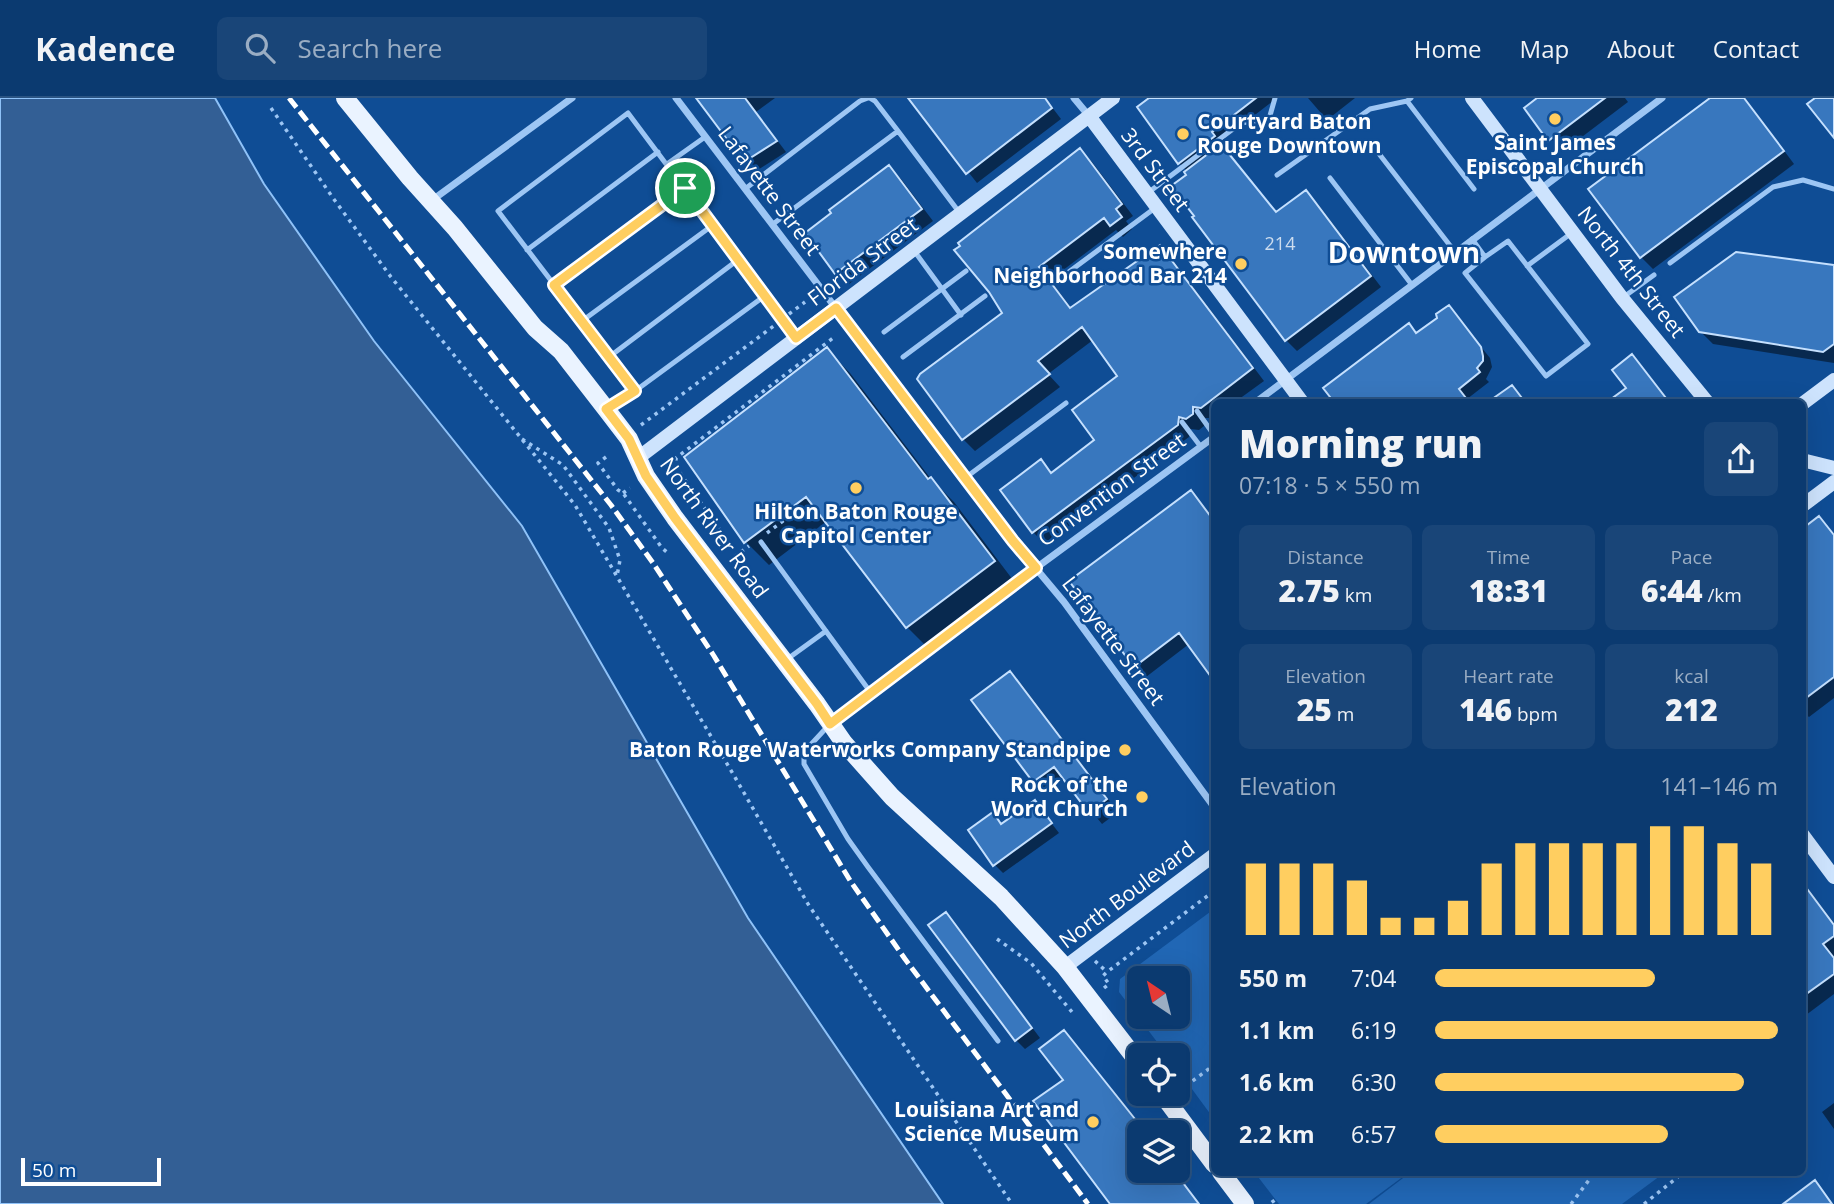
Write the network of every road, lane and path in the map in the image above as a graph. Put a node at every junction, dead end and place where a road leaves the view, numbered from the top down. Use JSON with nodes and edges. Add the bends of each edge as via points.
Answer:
{"nodes":[{"id":1,"x":345,"y":98,"type":"edge"},
{"id":2,"x":572,"y":98,"type":"edge"},
{"id":3,"x":676,"y":98,"type":"edge"},
{"id":4,"x":869,"y":98,"type":"edge"},
{"id":5,"x":1074,"y":98,"type":"edge"},
{"id":6,"x":1113,"y":98,"type":"edge"},
{"id":7,"x":1275,"y":98,"type":"edge"},
{"id":8,"x":1472,"y":98,"type":"edge"},
{"id":9,"x":1662,"y":98,"type":"edge"},
{"id":10,"x":1409,"y":99,"type":"edge"},
{"id":11,"x":271,"y":108,"type":"dead end"},
{"id":12,"x":1088,"y":116,"type":"junction"},
{"id":13,"x":898,"y":131,"type":"junction"},
{"id":14,"x":705,"y":137,"type":"junction"},
{"id":15,"x":1373,"y":146,"type":"dead end"},
{"id":16,"x":658,"y":152,"type":"junction"},
{"id":17,"x":667,"y":164,"type":"junction"},
{"id":18,"x":1277,"y":176,"type":"dead end"},
{"id":19,"x":1331,"y":178,"type":"dead end"},
{"id":20,"x":685,"y":188,"type":"junction"},
{"id":21,"x":745,"y":188,"type":"junction"},
{"id":22,"x":1541,"y":188,"type":"junction"},
{"id":23,"x":1474,"y":189,"type":"dead end"},
{"id":24,"x":1834,"y":189,"type":"edge"},
{"id":25,"x":1147,"y":194,"type":"junction"},
{"id":26,"x":431,"y":201,"type":"junction"},
{"id":27,"x":1156,"y":207,"type":"junction"},
{"id":28,"x":960,"y":215,"type":"junction"},
{"id":29,"x":773,"y":224,"type":"junction"},
{"id":30,"x":713,"y":225,"type":"junction"},
{"id":31,"x":1573,"y":232,"type":"junction"},
{"id":32,"x":1472,"y":239,"type":"junction"},
{"id":33,"x":527,"y":250,"type":"junction"},
{"id":34,"x":913,"y":250,"type":"junction"},
{"id":35,"x":1455,"y":252,"type":"junction"},
{"id":36,"x":1485,"y":257,"type":"junction"},
{"id":37,"x":739,"y":259,"type":"junction"},
{"id":38,"x":1670,"y":263,"type":"dead end"},
{"id":39,"x":1527,"y":266,"type":"junction"},
{"id":40,"x":967,"y":271,"type":"dead end"},
{"id":41,"x":1654,"y":275,"type":"dead end"},
{"id":42,"x":1062,"y":277,"type":"dead end"},
{"id":43,"x":554,"y":285,"type":"junction"},
{"id":44,"x":1412,"y":285,"type":"junction"},
{"id":45,"x":942,"y":289,"type":"junction"},
{"id":46,"x":766,"y":295,"type":"junction"},
{"id":47,"x":985,"y":296,"type":"dead end"},
{"id":48,"x":1622,"y":298,"type":"junction"},
{"id":49,"x":836,"y":308,"type":"junction"},
{"id":50,"x":961,"y":314,"type":"junction"},
{"id":51,"x":582,"y":321,"type":"junction"},
{"id":52,"x":884,"y":332,"type":"dead end"},
{"id":53,"x":796,"y":338,"type":"junction"},
{"id":54,"x":833,"y":338,"type":"dead end"},
{"id":55,"x":609,"y":356,"type":"junction"},
{"id":56,"x":903,"y":357,"type":"dead end"},
{"id":57,"x":1285,"y":380,"type":"junction"},
{"id":58,"x":1834,"y":380,"type":"edge"},
{"id":59,"x":635,"y":391,"type":"junction"},
{"id":60,"x":1260,"y":399,"type":"edge"},
{"id":61,"x":1300,"y":399,"type":"edge"},
{"id":62,"x":1705,"y":399,"type":"edge"},
{"id":63,"x":1806,"y":401,"type":"edge"},
{"id":64,"x":1066,"y":402,"type":"dead end"},
{"id":65,"x":606,"y":409,"type":"junction"},
{"id":66,"x":1197,"y":411,"type":"dead end"},
{"id":67,"x":1182,"y":422,"type":"dead end"},
{"id":68,"x":1211,"y":432,"type":"edge"},
{"id":69,"x":519,"y":438,"type":"junction"},
{"id":70,"x":1211,"y":439,"type":"edge"},
{"id":71,"x":1201,"y":447,"type":"junction"},
{"id":72,"x":606,"y":457,"type":"dead end"},
{"id":73,"x":638,"y":458,"type":"junction"},
{"id":74,"x":1806,"y":461,"type":"edge"},
{"id":75,"x":1834,"y":468,"type":"edge"},
{"id":76,"x":965,"y":478,"type":"junction"},
{"id":77,"x":1834,"y":482,"type":"edge"},
{"id":78,"x":630,"y":488,"type":"dead end"},
{"id":79,"x":623,"y":493,"type":"junction"},
{"id":80,"x":1806,"y":503,"type":"edge"},
{"id":81,"x":761,"y":542,"type":"dead end"},
{"id":82,"x":669,"y":554,"type":"dead end"},
{"id":83,"x":701,"y":554,"type":"junction"},
{"id":84,"x":1036,"y":568,"type":"junction"},
{"id":85,"x":617,"y":576,"type":"junction"},
{"id":86,"x":826,"y":631,"type":"junction"},
{"id":87,"x":784,"y":661,"type":"junction"},
{"id":88,"x":871,"y":693,"type":"junction"},
{"id":89,"x":830,"y":724,"type":"junction"},
{"id":90,"x":1211,"y":803,"type":"edge"},
{"id":91,"x":1806,"y":839,"type":"edge"},
{"id":92,"x":1211,"y":857,"type":"edge"},
{"id":93,"x":1832,"y":871,"type":"edge"},
{"id":94,"x":1211,"y":893,"type":"edge"},
{"id":95,"x":997,"y":939,"type":"dead end"},
{"id":96,"x":1099,"y":965,"type":"dead end"},
{"id":97,"x":1065,"y":967,"type":"junction"},
{"id":98,"x":1107,"y":972,"type":"junction"},
{"id":99,"x":1109,"y":984,"type":"dead end"},
{"id":100,"x":1072,"y":1012,"type":"dead end"},
{"id":101,"x":998,"y":1041,"type":"dead end"},
{"id":102,"x":1127,"y":1047,"type":"edge"},
{"id":103,"x":1211,"y":1067,"type":"edge"},
{"id":104,"x":1190,"y":1084,"type":"edge"},
{"id":105,"x":1171,"y":1106,"type":"edge"},
{"id":106,"x":1211,"y":1160,"type":"edge"},
{"id":107,"x":1224,"y":1176,"type":"edge"},
{"id":108,"x":1592,"y":1176,"type":"edge"},
{"id":109,"x":1679,"y":1176,"type":"edge"},
{"id":110,"x":1012,"y":1204,"type":"edge"},
{"id":111,"x":1245,"y":1204,"type":"edge"},
{"id":112,"x":1571,"y":1204,"type":"edge"},
{"id":113,"x":1644,"y":1204,"type":"edge"}],
"edges":[{"from":1,"to":26,"type":"main road","name":"North River Road"},
{"from":2,"to":26,"type":"street"},
{"from":3,"to":14,"type":"street","name":"Lafayette Street"},
{"from":4,"to":13,"type":"lane"},
{"from":4,"to":21,"type":"lane"},
{"from":5,"to":12,"type":"street","name":"3rd Street"},
{"from":6,"to":12,"type":"main road","name":"Florida Street"},
{"from":7,"to":25,"type":"lane","via":[[1269,119],[1241,123]]},
{"from":8,"to":22,"type":"main road","name":"North 4th Street"},
{"from":9,"to":22,"type":"street"},
{"from":10,"to":18,"type":"lane","via":[[1370,109]]},
{"from":10,"to":23,"type":"lane"},
{"from":11,"to":69,"type":"path","via":[[391,277]]},
{"from":12,"to":25,"type":"main road","name":"3rd Street"},
{"from":12,"to":28,"type":"main road","name":"Florida Street"},
{"from":13,"to":28,"type":"lane"},
{"from":13,"to":29,"type":"lane"},
{"from":14,"to":17,"type":"lane"},
{"from":14,"to":21,"type":"street","name":"Lafayette Street"},
{"from":15,"to":35,"type":"lane"},
{"from":16,"to":17,"type":"lane"},
{"from":16,"to":33,"type":"lane"},
{"from":16,"to":33,"type":"lane","via":[[628,113],[498,211]]},
{"from":17,"to":20,"type":"lane"},
{"from":19,"to":44,"type":"lane"},
{"from":20,"to":30,"type":"lane"},
{"from":20,"to":43,"type":"lane"},
{"from":21,"to":29,"type":"street","name":"Lafayette Street"},
{"from":22,"to":31,"type":"main road","name":"North 4th Street"},
{"from":22,"to":32,"type":"street"},
{"from":24,"to":38,"type":"lane","via":[[1802,180],[1773,187]]},
{"from":25,"to":27,"type":"main road","name":"3rd Street"},
{"from":26,"to":65,"type":"main road","name":"North River Road"},
{"from":27,"to":42,"type":"lane"},
{"from":27,"to":57,"type":"main road","name":"3rd Street"},
{"from":28,"to":34,"type":"main road","name":"Florida Street"},
{"from":29,"to":49,"type":"street","name":"Lafayette Street"},
{"from":30,"to":37,"type":"lane"},
{"from":30,"to":51,"type":"lane"},
{"from":31,"to":39,"type":"lane"},
{"from":31,"to":48,"type":"main road","name":"North 4th Street"},
{"from":32,"to":35,"type":"street"},
{"from":32,"to":36,"type":"lane"},
{"from":33,"to":43,"type":"lane"},
{"from":34,"to":45,"type":"lane"},
{"from":34,"to":49,"type":"main road","name":"Florida Street"},
{"from":35,"to":44,"type":"street"},
{"from":36,"to":39,"type":"lane","via":[[1508,241]]},
{"from":36,"to":39,"type":"lane","via":[[1465,273],[1546,376],[1588,344]]},
{"from":37,"to":46,"type":"lane"},
{"from":37,"to":55,"type":"lane"},
{"from":40,"to":45,"type":"lane"},
{"from":41,"to":48,"type":"lane"},
{"from":43,"to":51,"type":"lane"},
{"from":44,"to":57,"type":"street"},
{"from":45,"to":50,"type":"lane"},
{"from":45,"to":52,"type":"lane"},
{"from":46,"to":53,"type":"lane"},
{"from":46,"to":59,"type":"lane"},
{"from":47,"to":50,"type":"lane"},
{"from":48,"to":62,"type":"main road","name":"North 4th Street"},
{"from":49,"to":53,"type":"main road","name":"Florida Street"},
{"from":49,"to":76,"type":"street","name":"Lafayette Street"},
{"from":50,"to":56,"type":"lane"},
{"from":51,"to":55,"type":"lane"},
{"from":53,"to":73,"type":"main road","name":"Florida Street"},
{"from":54,"to":83,"type":"path","via":[[673,462],[724,536]]},
{"from":55,"to":59,"type":"lane"},
{"from":57,"to":60,"type":"street"},
{"from":57,"to":61,"type":"main road","name":"3rd Street"},
{"from":58,"to":63,"type":"main road"},
{"from":59,"to":65,"type":"lane"},
{"from":64,"to":76,"type":"lane"},
{"from":65,"to":73,"type":"main road","name":"North River Road"},
{"from":66,"to":68,"type":"lane"},
{"from":67,"to":71,"type":"lane"},
{"from":69,"to":85,"type":"path","via":[[575,505]]},
{"from":69,"to":85,"type":"path","via":[[562,465],[609,528],[620,560]]},
{"from":70,"to":71,"type":"street","name":"Convention Street"},
{"from":71,"to":84,"type":"street","name":"Convention Street"},
{"from":72,"to":79,"type":"path","via":[[598,463]]},
{"from":73,"to":83,"type":"main road","name":"North River Road"},
{"from":74,"to":75,"type":"main road"},
{"from":76,"to":84,"type":"street","name":"Lafayette Street"},
{"from":77,"to":80,"type":"main road"},
{"from":78,"to":79,"type":"path"},
{"from":79,"to":82,"type":"path"},
{"from":81,"to":86,"type":"lane"},
{"from":83,"to":87,"type":"main road","name":"North River Road"},
{"from":84,"to":88,"type":"street","name":"Convention Street"},
{"from":84,"to":90,"type":"street","name":"Lafayette Street"},
{"from":85,"to":110,"type":"path","via":[[808,904]]},
{"from":86,"to":87,"type":"lane"},
{"from":86,"to":88,"type":"lane"},
{"from":87,"to":89,"type":"main road","name":"North River Road"},
{"from":88,"to":89,"type":"street","name":"Convention Street"},
{"from":89,"to":97,"type":"main road","name":"North River Road","via":[[884,789],[1001,897]]},
{"from":89,"to":101,"type":"lane","via":[[804,752],[804,764],[862,858]]},
{"from":91,"to":93,"type":"main road"},
{"from":92,"to":97,"type":"main road","name":"North Boulevard"},
{"from":94,"to":98,"type":"path"},
{"from":95,"to":100,"type":"path","via":[[1031,963]]},
{"from":96,"to":98,"type":"path"},
{"from":97,"to":102,"type":"main road","name":"North River Road"},
{"from":98,"to":99,"type":"path","via":[[1103,976]]},
{"from":103,"to":104,"type":"path"},
{"from":105,"to":106,"type":"main road"},
{"from":107,"to":111,"type":"main road"},
{"from":108,"to":112,"type":"path"},
{"from":109,"to":113,"type":"path"}]}
